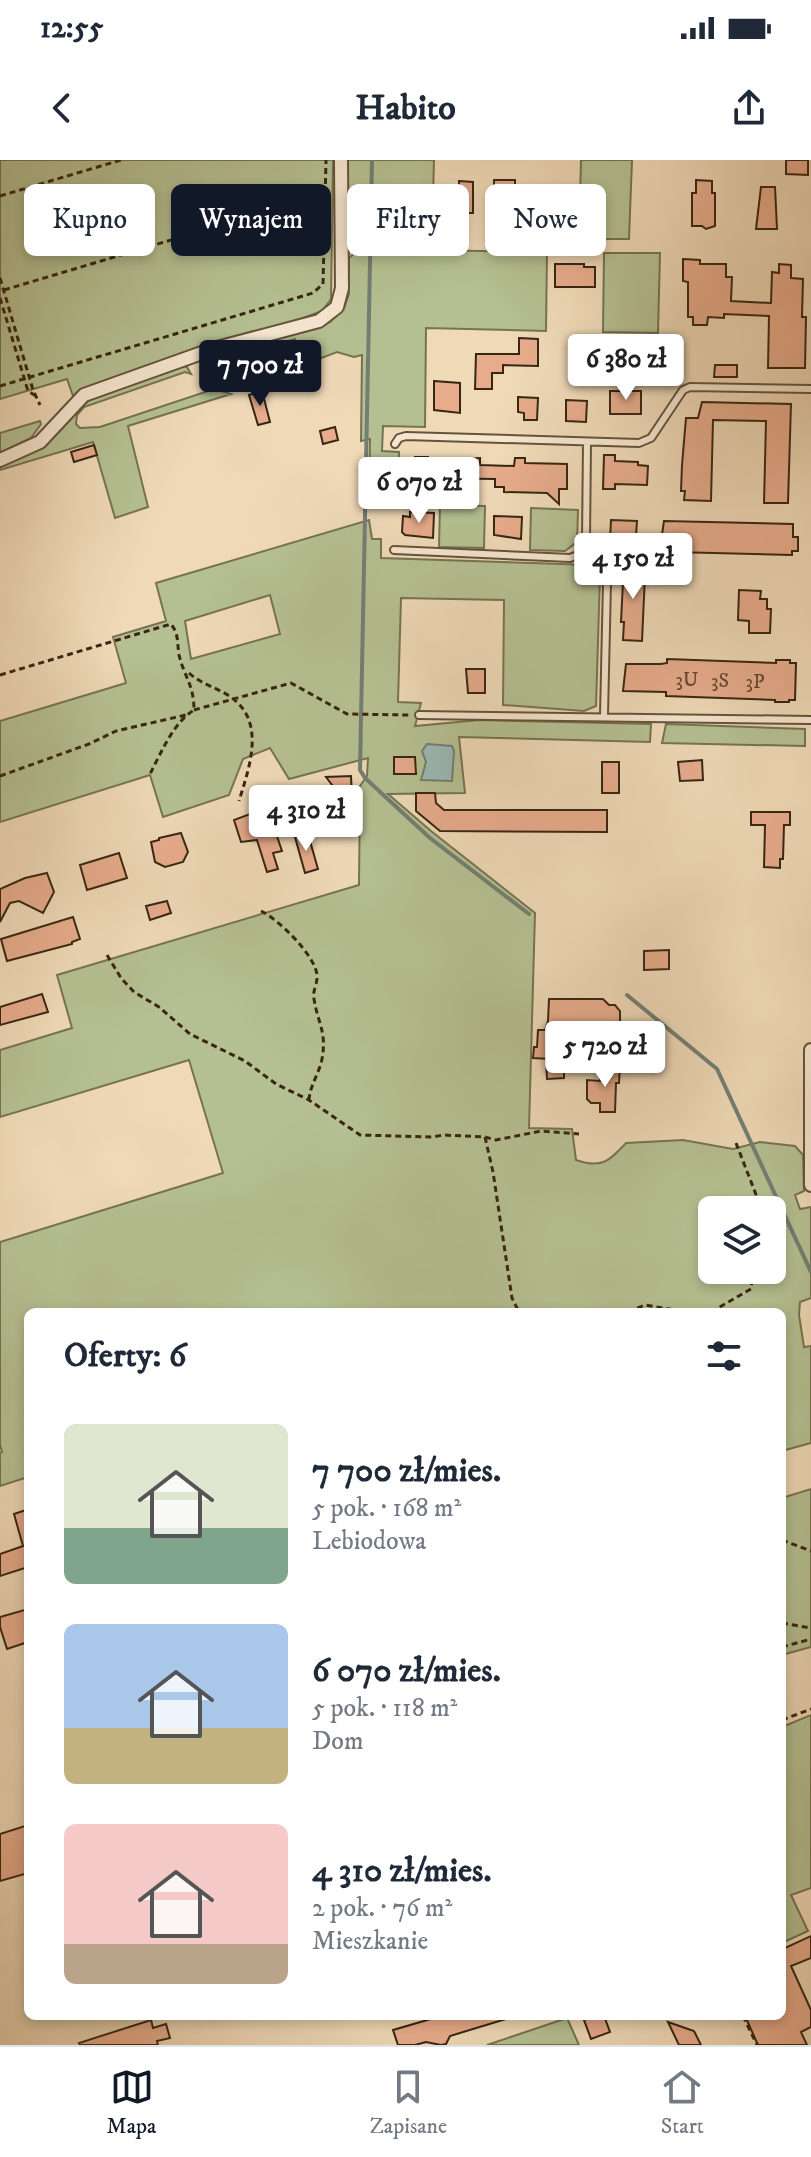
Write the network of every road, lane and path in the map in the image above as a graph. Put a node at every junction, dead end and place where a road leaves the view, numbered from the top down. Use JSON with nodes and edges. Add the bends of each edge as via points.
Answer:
{"nodes":[{"id":1,"x":121,"y":160,"type":"edge"},
{"id":2,"x":326,"y":160,"type":"edge"},
{"id":3,"x":341,"y":160,"type":"edge"},
{"id":4,"x":325,"y":184,"type":"edge"},
{"id":5,"x":0,"y":196,"type":"edge"},
{"id":6,"x":171,"y":240,"type":"edge"},
{"id":7,"x":324,"y":256,"type":"edge"},
{"id":8,"x":0,"y":278,"type":"edge"},
{"id":9,"x":4,"y":290,"type":"junction"},
{"id":10,"x":0,"y":298,"type":"edge"},
{"id":11,"x":27,"y":378,"type":"junction"},
{"id":12,"x":0,"y":386,"type":"edge"},
{"id":13,"x":811,"y":389,"type":"edge"},
{"id":14,"x":36,"y":396,"type":"junction"},
{"id":15,"x":40,"y":405,"type":"dead end"},
{"id":16,"x":587,"y":443,"type":"junction"},
{"id":17,"x":395,"y":444,"type":"dead end"},
{"id":18,"x":0,"y":460,"type":"edge"},
{"id":19,"x":394,"y":550,"type":"dead end"},
{"id":20,"x":591,"y":550,"type":"junction"},
{"id":21,"x":187,"y":671,"type":"junction"},
{"id":22,"x":0,"y":675,"type":"edge"},
{"id":23,"x":234,"y":700,"type":"junction"},
{"id":24,"x":194,"y":710,"type":"junction"},
{"id":25,"x":186,"y":715,"type":"junction"},
{"id":26,"x":419,"y":715,"type":"joint"},
{"id":27,"x":604,"y":715,"type":"junction"},
{"id":28,"x":811,"y":720,"type":"edge"},
{"id":29,"x":150,"y":774,"type":"dead end"},
{"id":30,"x":0,"y":776,"type":"edge"},
{"id":31,"x":239,"y":801,"type":"dead end"},
{"id":32,"x":261,"y":911,"type":"dead end"},
{"id":33,"x":107,"y":955,"type":"dead end"},
{"id":34,"x":811,"y":1050,"type":"edge"},
{"id":35,"x":811,"y":1085,"type":"edge"},
{"id":36,"x":309,"y":1100,"type":"junction"},
{"id":37,"x":579,"y":1134,"type":"dead end"},
{"id":38,"x":485,"y":1137,"type":"junction"},
{"id":39,"x":736,"y":1143,"type":"dead end"},
{"id":40,"x":811,"y":1185,"type":"edge"},
{"id":41,"x":757,"y":1196,"type":"edge"},
{"id":42,"x":752,"y":1284,"type":"edge"},
{"id":43,"x":517,"y":1308,"type":"edge"},
{"id":44,"x":638,"y":1308,"type":"edge"},
{"id":45,"x":663,"y":1308,"type":"edge"},
{"id":46,"x":718,"y":1308,"type":"edge"},
{"id":47,"x":786,"y":1542,"type":"edge"},
{"id":48,"x":811,"y":1551,"type":"edge"},
{"id":49,"x":786,"y":1624,"type":"edge"},
{"id":50,"x":811,"y":1628,"type":"edge"},
{"id":51,"x":811,"y":1639,"type":"edge"},
{"id":52,"x":786,"y":1646,"type":"edge"},
{"id":53,"x":811,"y":1709,"type":"edge"},
{"id":54,"x":786,"y":1718,"type":"edge"},
{"id":55,"x":745,"y":2020,"type":"edge"},
{"id":56,"x":757,"y":2045,"type":"edge"}],
"edges":[{"from":1,"to":5,"type":"path"},
{"from":2,"to":4,"type":"path"},
{"from":3,"to":18,"type":"street","via":[[342,288],[337,307],[319,321],[213,349],[84,395],[40,442]]},
{"from":6,"to":9,"type":"path"},
{"from":7,"to":11,"type":"path","via":[[323,284],[313,293]]},
{"from":8,"to":9,"type":"path"},
{"from":9,"to":11,"type":"path"},
{"from":10,"to":11,"type":"path"},
{"from":11,"to":12,"type":"path"},
{"from":11,"to":14,"type":"path"},
{"from":11,"to":14,"type":"path","via":[[28,391]]},
{"from":13,"to":16,"type":"lane","via":[[690,387],[651,438],[639,443]]},
{"from":14,"to":15,"type":"path"},
{"from":16,"to":17,"type":"lane","via":[[406,436]]},
{"from":16,"to":20,"type":"lane","via":[[586,540]]},
{"from":19,"to":20,"type":"lane","via":[[570,558]]},
{"from":20,"to":27,"type":"lane","via":[[607,583]]},
{"from":21,"to":22,"type":"path","via":[[171,624]]},
{"from":21,"to":23,"type":"path"},
{"from":21,"to":24,"type":"path"},
{"from":23,"to":24,"type":"path"},
{"from":23,"to":26,"type":"path","via":[[291,683],[354,715]]},
{"from":23,"to":31,"type":"path","via":[[253,725]]},
{"from":24,"to":25,"type":"path"},
{"from":25,"to":29,"type":"path"},
{"from":25,"to":30,"type":"path","via":[[116,731]]},
{"from":26,"to":27,"type":"lane"},
{"from":27,"to":28,"type":"lane"},
{"from":32,"to":36,"type":"path","via":[[274,917],[309,955],[317,975],[313,996],[324,1034]]},
{"from":33,"to":36,"type":"path","via":[[134,992],[190,1034]]},
{"from":34,"to":35,"type":"street"},
{"from":35,"to":40,"type":"street"},
{"from":36,"to":38,"type":"path","via":[[360,1135]]},
{"from":37,"to":38,"type":"path","via":[[541,1131],[496,1140]]},
{"from":38,"to":43,"type":"path"},
{"from":39,"to":41,"type":"path"},
{"from":42,"to":46,"type":"path"},
{"from":44,"to":45,"type":"path"},
{"from":47,"to":48,"type":"path"},
{"from":49,"to":50,"type":"path"},
{"from":51,"to":52,"type":"path"},
{"from":53,"to":54,"type":"path"},
{"from":55,"to":56,"type":"path"}]}
